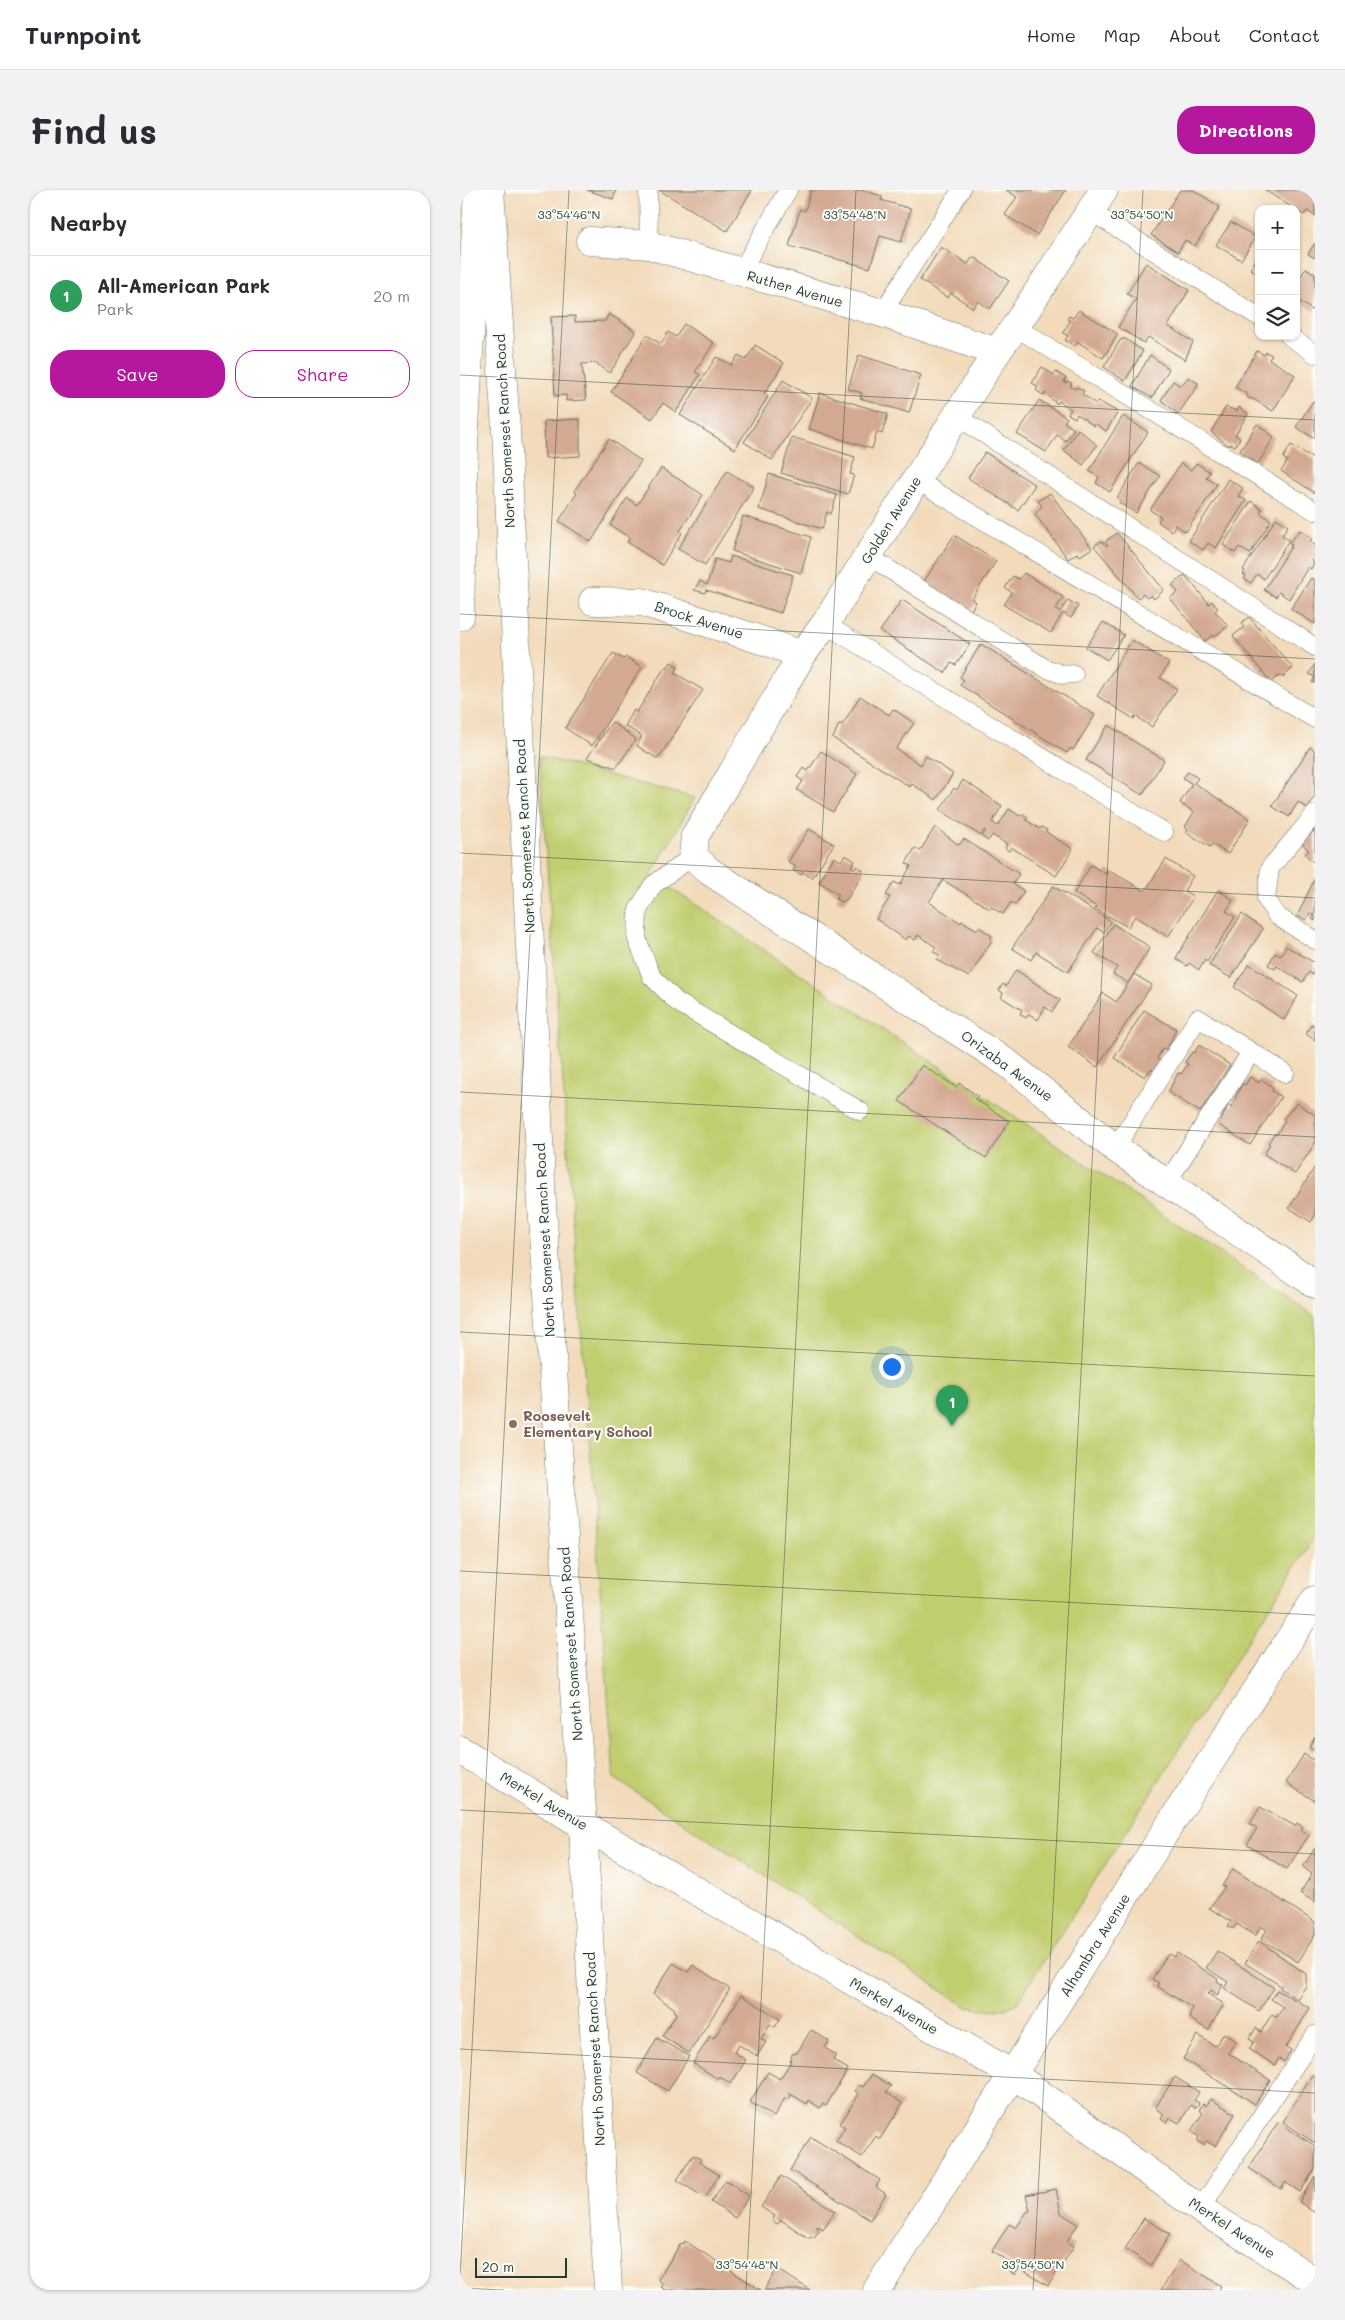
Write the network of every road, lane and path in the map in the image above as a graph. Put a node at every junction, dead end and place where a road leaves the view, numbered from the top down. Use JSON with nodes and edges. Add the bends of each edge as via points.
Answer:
{"nodes":[{"id":1,"x":478,"y":190,"type":"edge"},
{"id":2,"x":490,"y":190,"type":"edge"},
{"id":3,"x":648,"y":190,"type":"edge"},
{"id":4,"x":788,"y":190,"type":"edge"},
{"id":5,"x":961,"y":190,"type":"edge"},
{"id":6,"x":1097,"y":200,"type":"edge"},
{"id":7,"x":590,"y":240,"type":"dead end"},
{"id":8,"x":649,"y":245,"type":"junction"},
{"id":9,"x":740,"y":273,"type":"junction"},
{"id":10,"x":882,"y":314,"type":"junction"},
{"id":11,"x":1255,"y":314,"type":"edge"},
{"id":12,"x":1015,"y":327,"type":"junction"},
{"id":13,"x":1295,"y":340,"type":"edge"},
{"id":14,"x":997,"y":352,"type":"junction"},
{"id":15,"x":1315,"y":354,"type":"edge"},
{"id":16,"x":956,"y":416,"type":"junction"},
{"id":17,"x":916,"y":480,"type":"junction"},
{"id":18,"x":1315,"y":512,"type":"edge"},
{"id":19,"x":868,"y":556,"type":"junction"},
{"id":20,"x":593,"y":601,"type":"dead end"},
{"id":21,"x":460,"y":616,"type":"edge"},
{"id":22,"x":825,"y":624,"type":"junction"},
{"id":23,"x":1315,"y":647,"type":"edge"},
{"id":24,"x":802,"y":655,"type":"junction"},
{"id":25,"x":1074,"y":674,"type":"dead end"},
{"id":26,"x":1315,"y":718,"type":"edge"},
{"id":27,"x":1315,"y":814,"type":"edge"},
{"id":28,"x":1164,"y":832,"type":"dead end"},
{"id":29,"x":693,"y":856,"type":"junction"},
{"id":30,"x":1315,"y":940,"type":"edge"},
{"id":31,"x":1251,"y":1052,"type":"junction"},
{"id":32,"x":1285,"y":1073,"type":"dead end"},
{"id":33,"x":860,"y":1111,"type":"dead end"},
{"id":34,"x":1115,"y":1148,"type":"junction"},
{"id":35,"x":1166,"y":1184,"type":"junction"},
{"id":36,"x":1315,"y":1284,"type":"edge"},
{"id":37,"x":1315,"y":1600,"type":"edge"},
{"id":38,"x":460,"y":1750,"type":"edge"},
{"id":39,"x":583,"y":1825,"type":"junction"},
{"id":40,"x":1315,"y":2035,"type":"edge"},
{"id":41,"x":1014,"y":2075,"type":"junction"},
{"id":42,"x":1200,"y":2209,"type":"junction"},
{"id":43,"x":1315,"y":2280,"type":"edge"},
{"id":44,"x":608,"y":2290,"type":"edge"},
{"id":45,"x":877,"y":2290,"type":"edge"}],
"edges":[{"from":1,"to":21,"type":"main road","via":[[464,445]]},
{"from":2,"to":39,"type":"main road","name":"North Somerset Ranch Road","via":[[506,429],[542,1204]]},
{"from":3,"to":8,"type":"lane"},
{"from":4,"to":9,"type":"lane"},
{"from":5,"to":10,"type":"lane"},
{"from":6,"to":11,"type":"lane"},
{"from":6,"to":12,"type":"main road","name":"Golden Avenue"},
{"from":7,"to":8,"type":"main road","name":"Ruther Avenue"},
{"from":8,"to":9,"type":"main road","name":"Ruther Avenue"},
{"from":9,"to":10,"type":"main road","name":"Ruther Avenue"},
{"from":10,"to":14,"type":"main road","name":"Ruther Avenue"},
{"from":12,"to":14,"type":"main road","name":"Golden Avenue"},
{"from":12,"to":18,"type":"lane"},
{"from":13,"to":15,"type":"lane"},
{"from":14,"to":16,"type":"main road","name":"Golden Avenue"},
{"from":16,"to":17,"type":"main road","name":"Golden Avenue"},
{"from":16,"to":23,"type":"lane"},
{"from":17,"to":19,"type":"main road","name":"Golden Avenue"},
{"from":17,"to":26,"type":"lane"},
{"from":19,"to":22,"type":"main road","name":"Golden Avenue"},
{"from":19,"to":25,"type":"lane","via":[[1045,668],[1064,675]]},
{"from":20,"to":24,"type":"main road","name":"Brock Avenue","via":[[642,602]]},
{"from":22,"to":24,"type":"main road","name":"Golden Avenue"},
{"from":22,"to":28,"type":"lane"},
{"from":24,"to":29,"type":"main road","name":"Golden Avenue","via":[[695,836]]},
{"from":27,"to":30,"type":"lane","via":[[1270,868],[1266,899],[1277,916]]},
{"from":29,"to":33,"type":"lane","via":[[653,885],[638,910],[637,939],[652,977],[677,1002]]},
{"from":29,"to":34,"type":"main road","name":"Orizaba Avenue","via":[[734,887],[1007,1063]]},
{"from":31,"to":32,"type":"lane"},
{"from":31,"to":34,"type":"lane","via":[[1198,1018]]},
{"from":31,"to":35,"type":"lane"},
{"from":34,"to":35,"type":"main road","name":"Orizaba Avenue"},
{"from":35,"to":36,"type":"main road","name":"Orizaba Avenue"},
{"from":37,"to":41,"type":"main road","name":"Alhambra Avenue"},
{"from":38,"to":39,"type":"main road","name":"Merkel Avenue"},
{"from":39,"to":41,"type":"main road","name":"Merkel Avenue"},
{"from":39,"to":44,"type":"main road","name":"North Somerset Ranch Road"},
{"from":40,"to":42,"type":"lane"},
{"from":41,"to":42,"type":"main road","name":"Merkel Avenue"},
{"from":41,"to":45,"type":"main road","name":"Alhambra Avenue"},
{"from":42,"to":43,"type":"main road","name":"Merkel Avenue"}]}
